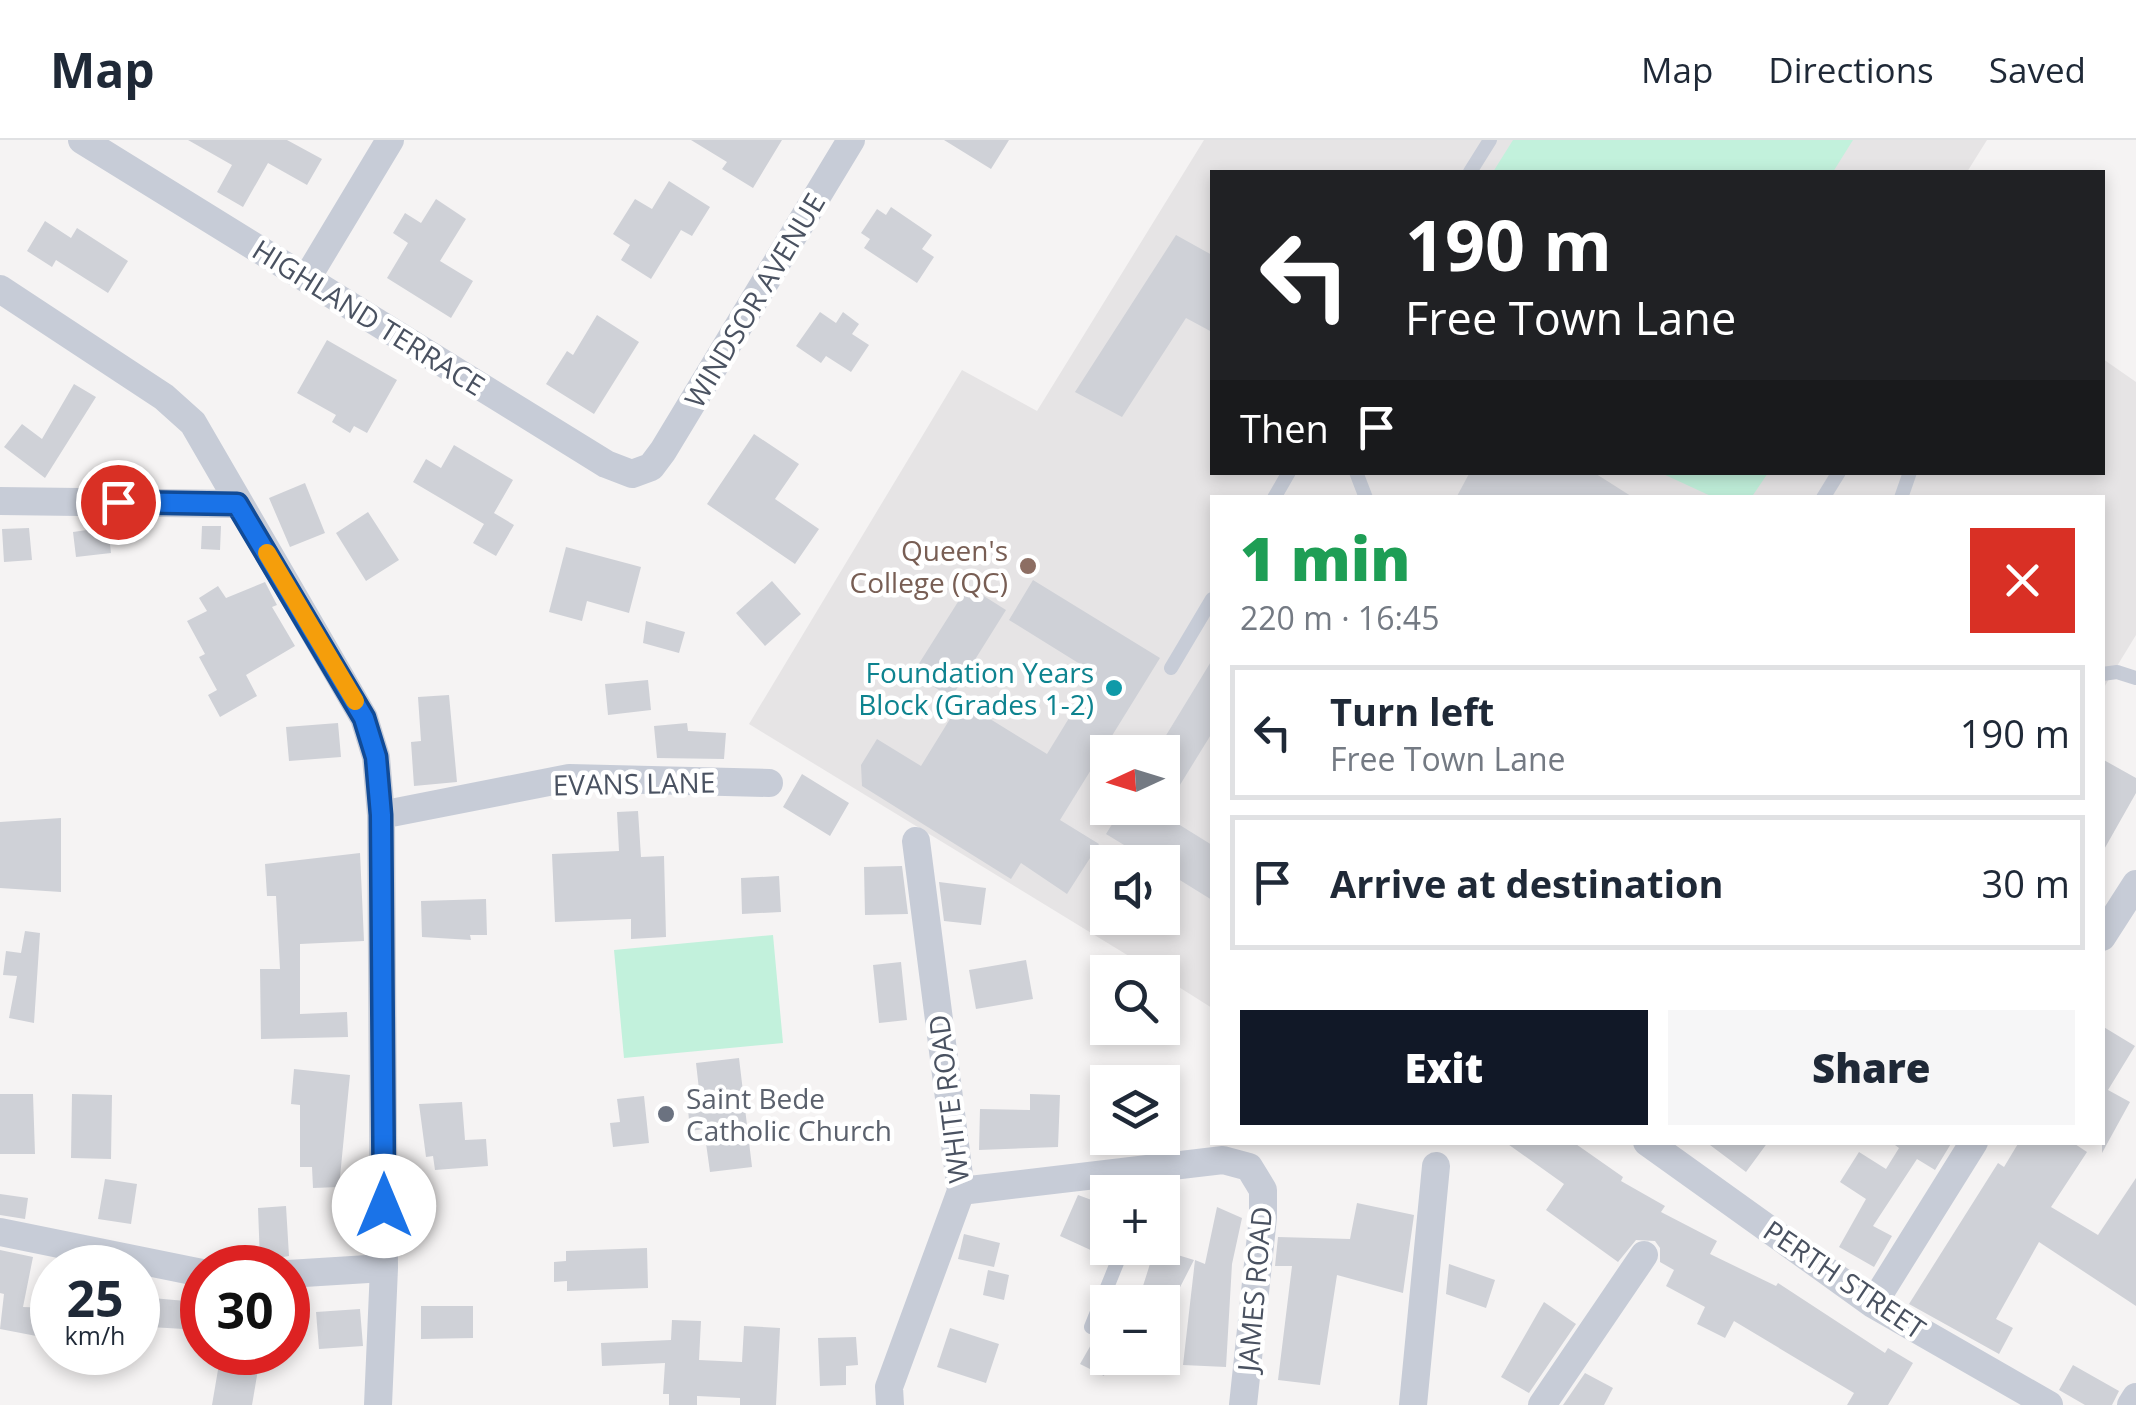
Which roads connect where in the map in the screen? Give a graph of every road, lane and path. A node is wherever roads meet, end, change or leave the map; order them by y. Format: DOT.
graph roads {
  1 [pos="82,140"];
  2 [pos="390,140"];
  3 [pos="851,140"];
  4 [pos="1490,140"];
  5 [pos="1471,170"];
  6 [pos="307,278"];
  7 [pos="0,288"];
  8 [pos="657,460"];
  9 [pos="0,501"];
  10 [pos="237,504"];
  11 [pos="1210,602"];
  12 [pos="1171,668"];
  13 [pos="2105,674"];
  14 [pos="2136,678"];
  15 [pos="769,783"];
  16 [pos="381,815"];
  17 [pos="916,842"];
  18 [pos="2136,884"];
  19 [pos="2105,933"];
  20 [pos="1651,1145"];
  21 [pos="1972,1145"];
  22 [pos="1156,1166"];
  23 [pos="1436,1166"];
  24 [pos="1152,1175"];
  25 [pos="962,1191"];
  26 [pos="0,1232"];
  27 [pos="1644,1254"];
  28 [pos="384,1268"];
  29 [pos="180,1269"];
  30 [pos="310,1273"];
  31 [pos="1873,1304"];
  32 [pos="2136,1397"];
  33 [pos="378,1405"];
  34 [pos="890,1405"];
  35 [pos="1242,1405"];
  36 [pos="1413,1405"];
  37 [pos="1542,1405"];
  38 [pos="2049,1405"];
  39 [pos="2131,1405"];
  1 -- 6 [label="street, HIGHLAND TERRACE"];
  2 -- 6 [label="street"];
  3 -- 8 [label="street, WINDSOR AVENUE"];
  4 -- 5 [label="lane"];
  6 -- 8 [label="street, HIGHLAND TERRACE"];
  7 -- 10 [label="street"];
  9 -- 10 [label="street"];
  10 -- 16 [label="street"];
  11 -- 12 [label="lane"];
  13 -- 14 [label="lane"];
  15 -- 16 [label="street, EVANS LANE"];
  16 -- 28 [label="street"];
  17 -- 25 [label="street, WHITE ROAD"];
  18 -- 19 [label="street"];
  20 -- 31 [label="street, PERTH STREET"];
  21 -- 31 [label="street"];
  22 -- 24 [label="lane"];
  22 -- 25 [label="street, JAMES ROAD"];
  22 -- 35 [label="street, JAMES ROAD"];
  23 -- 36 [label="street"];
  25 -- 34 [label="street, WHITE ROAD"];
  26 -- 29 [label="street"];
  27 -- 37 [label="street"];
  28 -- 30 [label="street"];
  28 -- 33 [label="street"];
  31 -- 38 [label="street, PERTH STREET"];
  32 -- 39 [label="street"];
}
